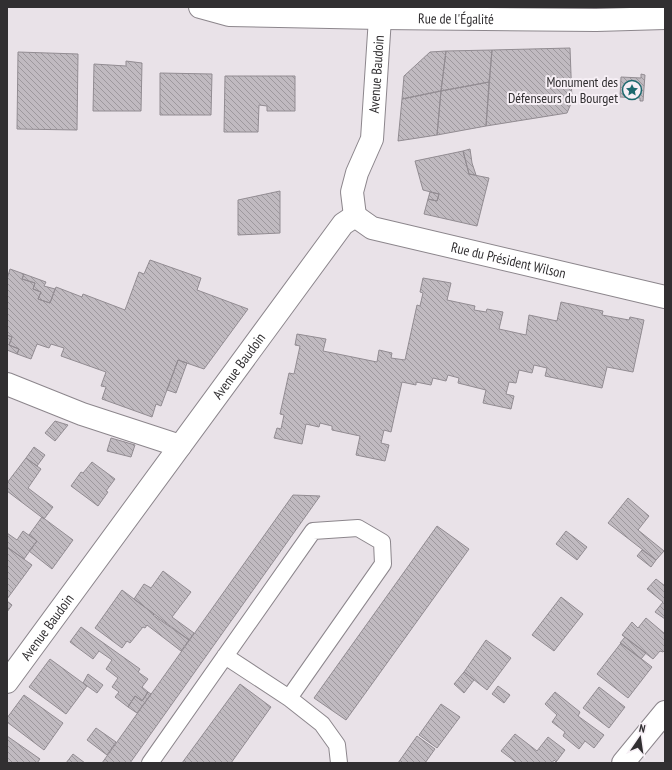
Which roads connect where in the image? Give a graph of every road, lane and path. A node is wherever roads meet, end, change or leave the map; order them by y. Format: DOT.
graph roads {
  1 [pos="200,7"];
  2 [pos="648,15"];
  3 [pos="380,18"];
  4 [pos="354,216"];
  5 [pos="665,297"];
  6 [pos="7,384"];
  7 [pos="180,446"];
  8 [pos="226,656"];
  9 [pos="7,682"];
  10 [pos="289,698"];
  11 [pos="665,712"];
  12 [pos="150,763"];
  13 [pos="339,763"];
  14 [pos="622,763"];
  1 -- 3 [label="street, Rue de l'Égalité"];
  2 -- 3 [label="street, Rue de l'Égalité"];
  3 -- 4 [label="street, Avenue Baudoin"];
  4 -- 5 [label="street, Rue du Président Wilson"];
  4 -- 7 [label="street, Avenue Baudoin"];
  6 -- 7 [label="street"];
  7 -- 9 [label="street, Avenue Baudoin"];
  8 -- 10 [label="lane"];
  8 -- 10 [label="lane"];
  8 -- 12 [label="lane"];
  10 -- 13 [label="lane"];
  11 -- 14 [label="street"];
}
